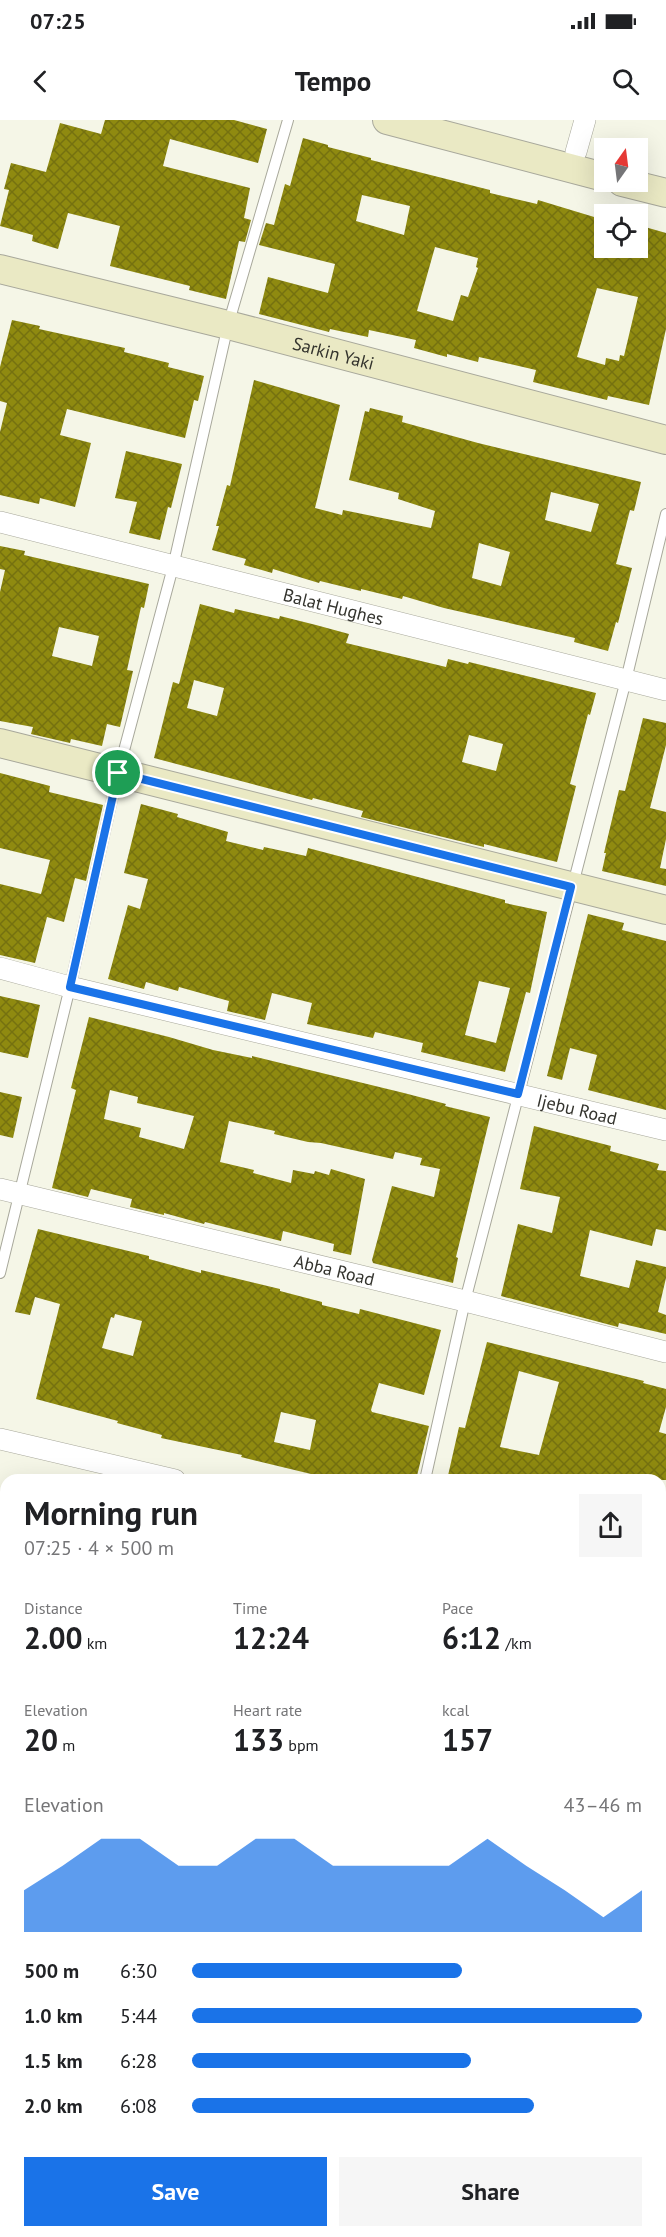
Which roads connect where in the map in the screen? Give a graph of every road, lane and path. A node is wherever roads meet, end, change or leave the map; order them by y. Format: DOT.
graph roads {
  1 [pos="288,120"];
  2 [pos="387,120"];
  3 [pos="452,120"];
  4 [pos="585,120"];
  5 [pos="576,152"];
  6 [pos="594,156"];
  7 [pos="648,170"];
  8 [pos="594,174"];
  9 [pos="666,175"];
  10 [pos="648,188"];
  11 [pos="666,193"];
  12 [pos="0,269"];
  13 [pos="228,325"];
  14 [pos="666,440"];
  15 [pos="666,514"];
  16 [pos="0,522"];
  17 [pos="173,567"];
  18 [pos="626,680"];
  19 [pos="666,690"];
  20 [pos="0,743"];
  21 [pos="118,773"];
  22 [pos="571,887"];
  23 [pos="666,910"];
  24 [pos="0,968"];
  25 [pos="70,987"];
  26 [pos="518,1094"];
  27 [pos="666,1130"];
  28 [pos="9,1192"];
  29 [pos="0,1273"];
  30 [pos="465,1301"];
  31 [pos="666,1352"];
  32 [pos="0,1439"];
  33 [pos="149,1474"];
  34 [pos="426,1474"];
  1 -- 13 [label="lane"];
  2 -- 8 [label="street"];
  3 -- 5 [label="street"];
  4 -- 5 [label="street"];
  5 -- 6 [label="street"];
  7 -- 9 [label="street"];
  10 -- 11 [label="street"];
  12 -- 13 [label="street, Sarkin Yaki"];
  13 -- 14 [label="street, Sarkin Yaki"];
  13 -- 17 [label="lane"];
  15 -- 18 [label="lane"];
  16 -- 17 [label="street, Balat Hughes"];
  17 -- 18 [label="street, Balat Hughes"];
  17 -- 21 [label="lane"];
  18 -- 19 [label="street, Balat Hughes"];
  18 -- 22 [label="lane"];
  20 -- 21 [label="street"];
  21 -- 22 [label="street"];
  21 -- 25 [label="lane"];
  22 -- 23 [label="street"];
  22 -- 26 [label="lane"];
  24 -- 25 [label="street, Ijebu Road"];
  25 -- 26 [label="street, Ijebu Road"];
  25 -- 28 [label="lane"];
  26 -- 27 [label="street, Ijebu Road"];
  26 -- 30 [label="lane"];
  28 -- 29 [label="lane"];
  28 -- 30 [label="street, Abba Road"];
  30 -- 31 [label="street, Abba Road"];
  30 -- 34 [label="lane"];
  32 -- 33 [label="street"];
}
